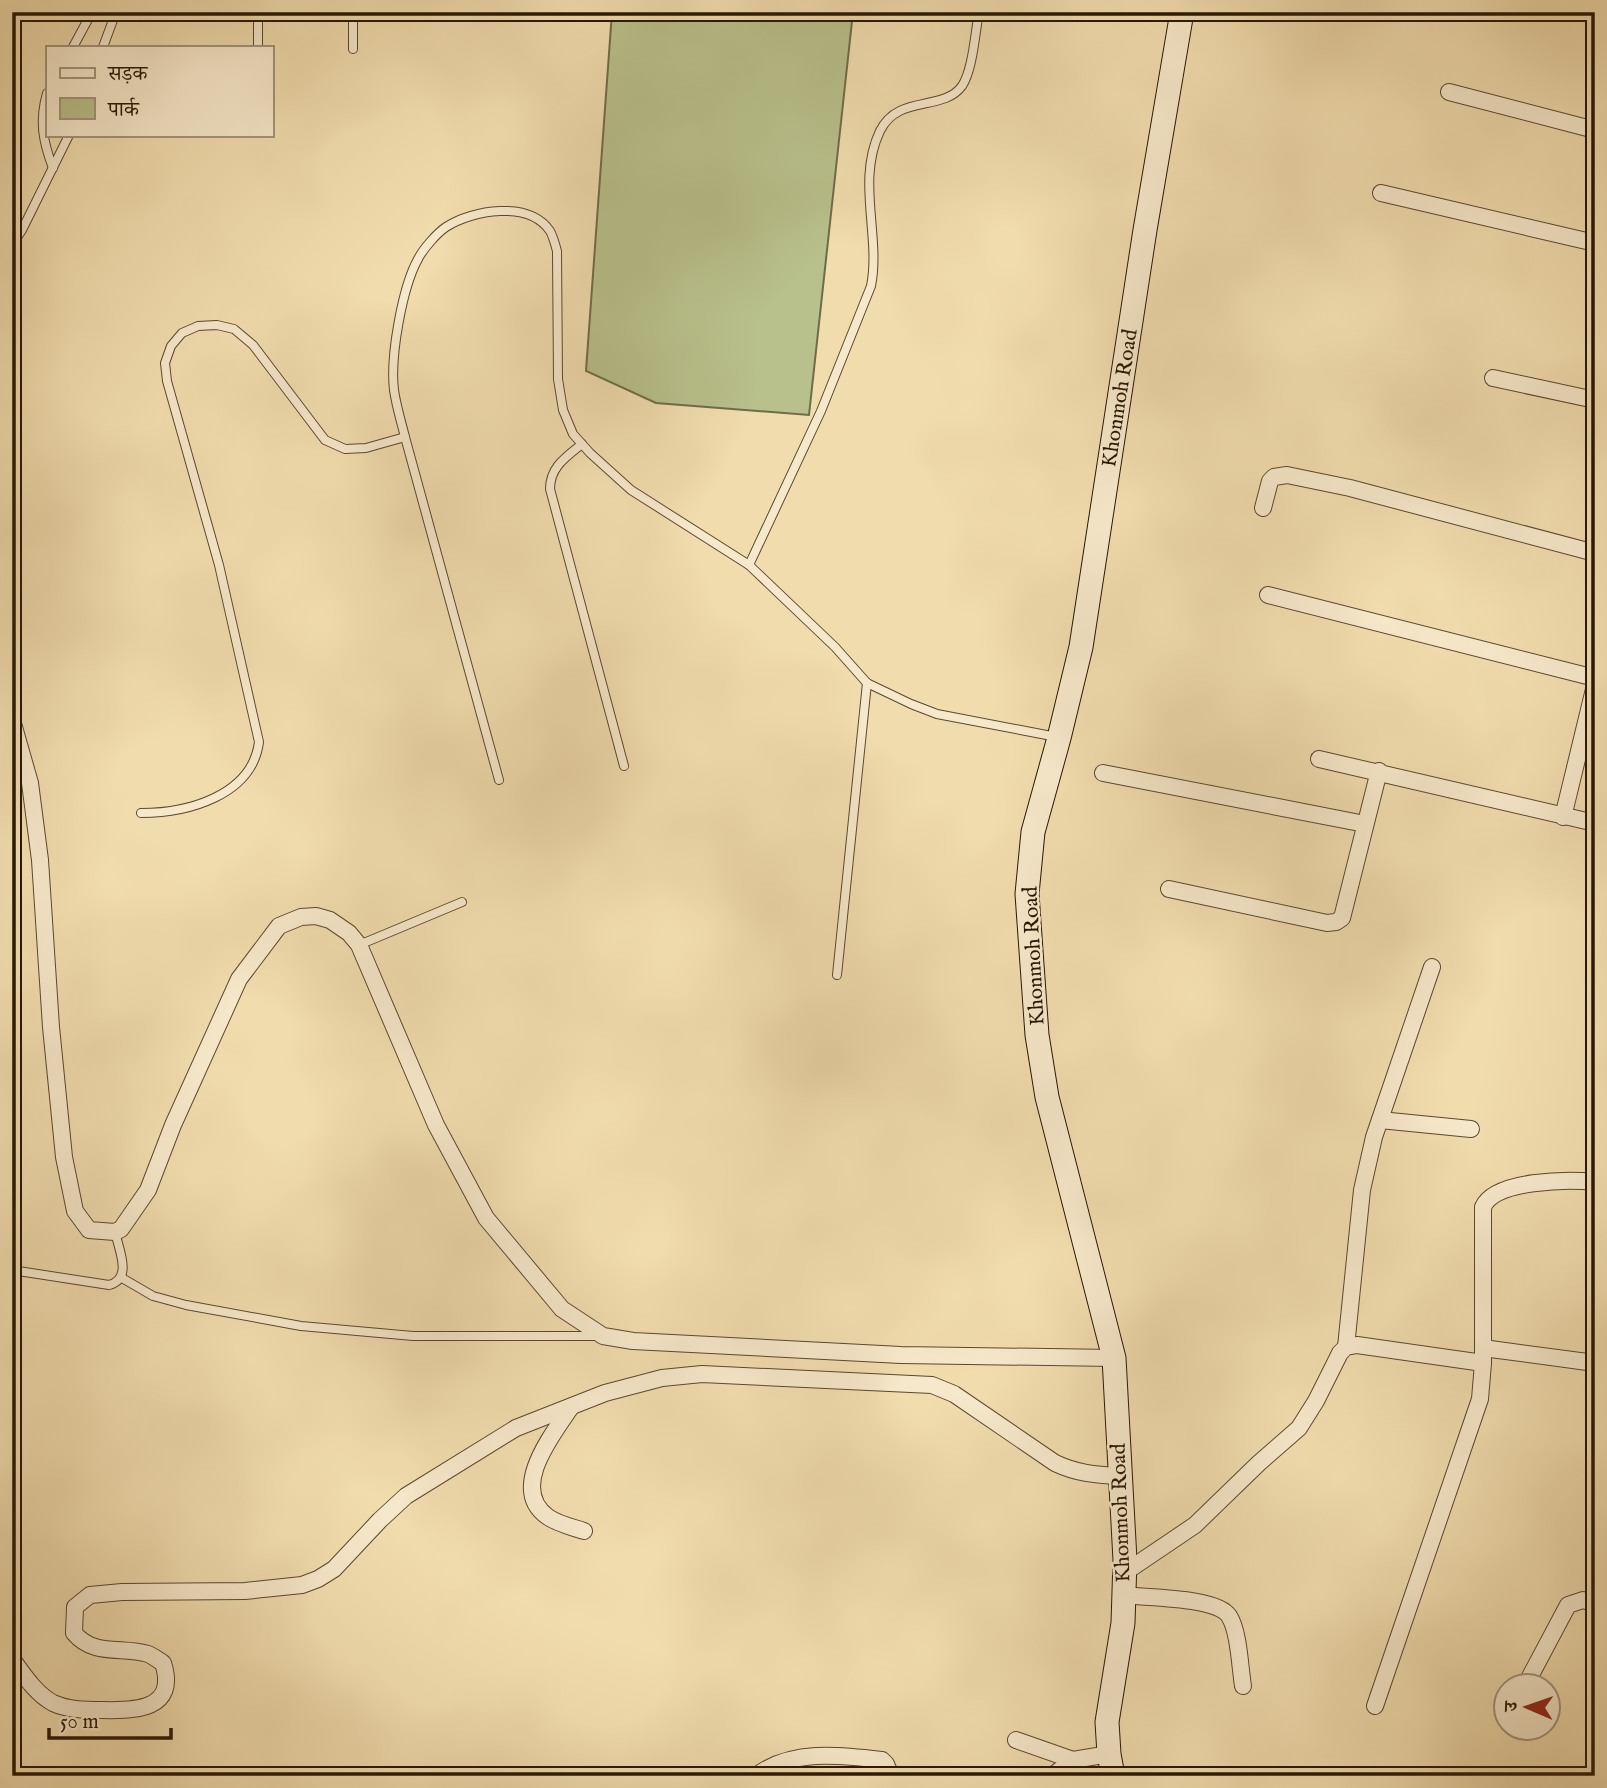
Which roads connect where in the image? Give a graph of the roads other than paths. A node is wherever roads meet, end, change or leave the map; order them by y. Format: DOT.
graph roads {
  1 [pos="92,12"];
  2 [pos="116,12"];
  3 [pos="258,12"];
  4 [pos="353,12"];
  5 [pos="979,12"];
  6 [pos="1182,12"];
  7 [pos="74,46"];
  8 [pos="103,46"];
  9 [pos="258,46"];
  10 [pos="353,49"];
  11 [pos="1449,92"];
  12 [pos="46,101"];
  13 [pos="1595,130"];
  14 [pos="69,136"];
  15 [pos="53,168"];
  16 [pos="1381,193"];
  17 [pos="1595,243"];
  18 [pos="12,245"];
  19 [pos="1493,379"];
  20 [pos="1595,400"];
  21 [pos="405,437"];
  22 [pos="582,444"];
  23 [pos="1263,508"];
  24 [pos="1595,553"];
  25 [pos="748,565"];
  26 [pos="1268,596"];
  27 [pos="1595,678"];
  28 [pos="867,683"];
  29 [pos="1595,685"];
  30 [pos="12,720"];
  31 [pos="1059,738"];
  32 [pos="1319,759"];
  33 [pos="624,766"];
  34 [pos="1379,771"];
  35 [pos="1103,773"];
  36 [pos="499,780"];
  37 [pos="141,813"];
  38 [pos="1563,817"];
  39 [pos="1365,824"];
  40 [pos="1595,824"];
  41 [pos="1169,889"];
  42 [pos="462,902"];
  43 [pos="359,945"];
  44 [pos="1432,967"];
  45 [pos="837,975"];
  46 [pos="1380,1120"];
  47 [pos="1471,1129"];
  48 [pos="1595,1182"];
  49 [pos="115,1232"];
  50 [pos="12,1270"];
  51 [pos="122,1278"];
  52 [pos="603,1336"];
  53 [pos="1346,1347"];
  54 [pos="1483,1356"];
  55 [pos="1114,1357"];
  56 [pos="1595,1363"];
  57 [pos="571,1407"];
  58 [pos="1119,1476"];
  59 [pos="584,1531"];
  60 [pos="1124,1584"];
  61 [pos="1595,1604"];
  62 [pos="12,1659"];
  63 [pos="1532,1672"];
  64 [pos="1243,1686"];
  65 [pos="1375,1706"];
  66 [pos="1016,1740"];
  67 [pos="1073,1760"];
  68 [pos="1111,1765"];
  69 [pos="756,1776"];
  70 [pos="891,1776"];
  71 [pos="1052,1776"];
  1 -- 7 [label="lane"];
  2 -- 8 [label="lane"];
  3 -- 9 [label="lane"];
  4 -- 10 [label="lane"];
  5 -- 25 [label="lane"];
  6 -- 31 [label="main road, Khonmoh Road"];
  11 -- 13 [label="street"];
  12 -- 15 [label="lane"];
  14 -- 15 [label="lane"];
  15 -- 18 [label="lane"];
  16 -- 17 [label="street"];
  19 -- 20 [label="street"];
  21 -- 22 [label="lane"];
  21 -- 36 [label="lane"];
  21 -- 37 [label="lane"];
  22 -- 25 [label="lane"];
  22 -- 33 [label="lane"];
  23 -- 24 [label="street"];
  25 -- 28 [label="lane"];
  26 -- 27 [label="street"];
  28 -- 31 [label="lane"];
  28 -- 45 [label="lane"];
  29 -- 38 [label="street"];
  30 -- 49 [label="street"];
  31 -- 55 [label="main road, Khonmoh Road"];
  32 -- 34 [label="street"];
  34 -- 38 [label="street"];
  34 -- 39 [label="street"];
  35 -- 39 [label="street"];
  38 -- 40 [label="street"];
  39 -- 41 [label="street"];
  42 -- 43 [label="lane"];
  43 -- 49 [label="street"];
  43 -- 52 [label="street"];
  44 -- 46 [label="street"];
  46 -- 47 [label="street"];
  46 -- 53 [label="street"];
  48 -- 54 [label="street"];
  49 -- 51 [label="lane"];
  50 -- 51 [label="lane"];
  51 -- 52 [label="lane"];
  52 -- 55 [label="street"];
  53 -- 54 [label="street"];
  53 -- 60 [label="street"];
  54 -- 56 [label="street"];
  54 -- 65 [label="street"];
  55 -- 58 [label="main road, Khonmoh Road"];
  57 -- 58 [label="street"];
  57 -- 59 [label="street"];
  57 -- 62 [label="street"];
  58 -- 60 [label="main road, Khonmoh Road"];
  60 -- 64 [label="street"];
  60 -- 68 [label="main road, Khonmoh Road"];
  61 -- 63 [label="street"];
  66 -- 67 [label="street"];
  67 -- 68 [label="street"];
  67 -- 71 [label="street"];
  69 -- 70 [label="street"];
}
